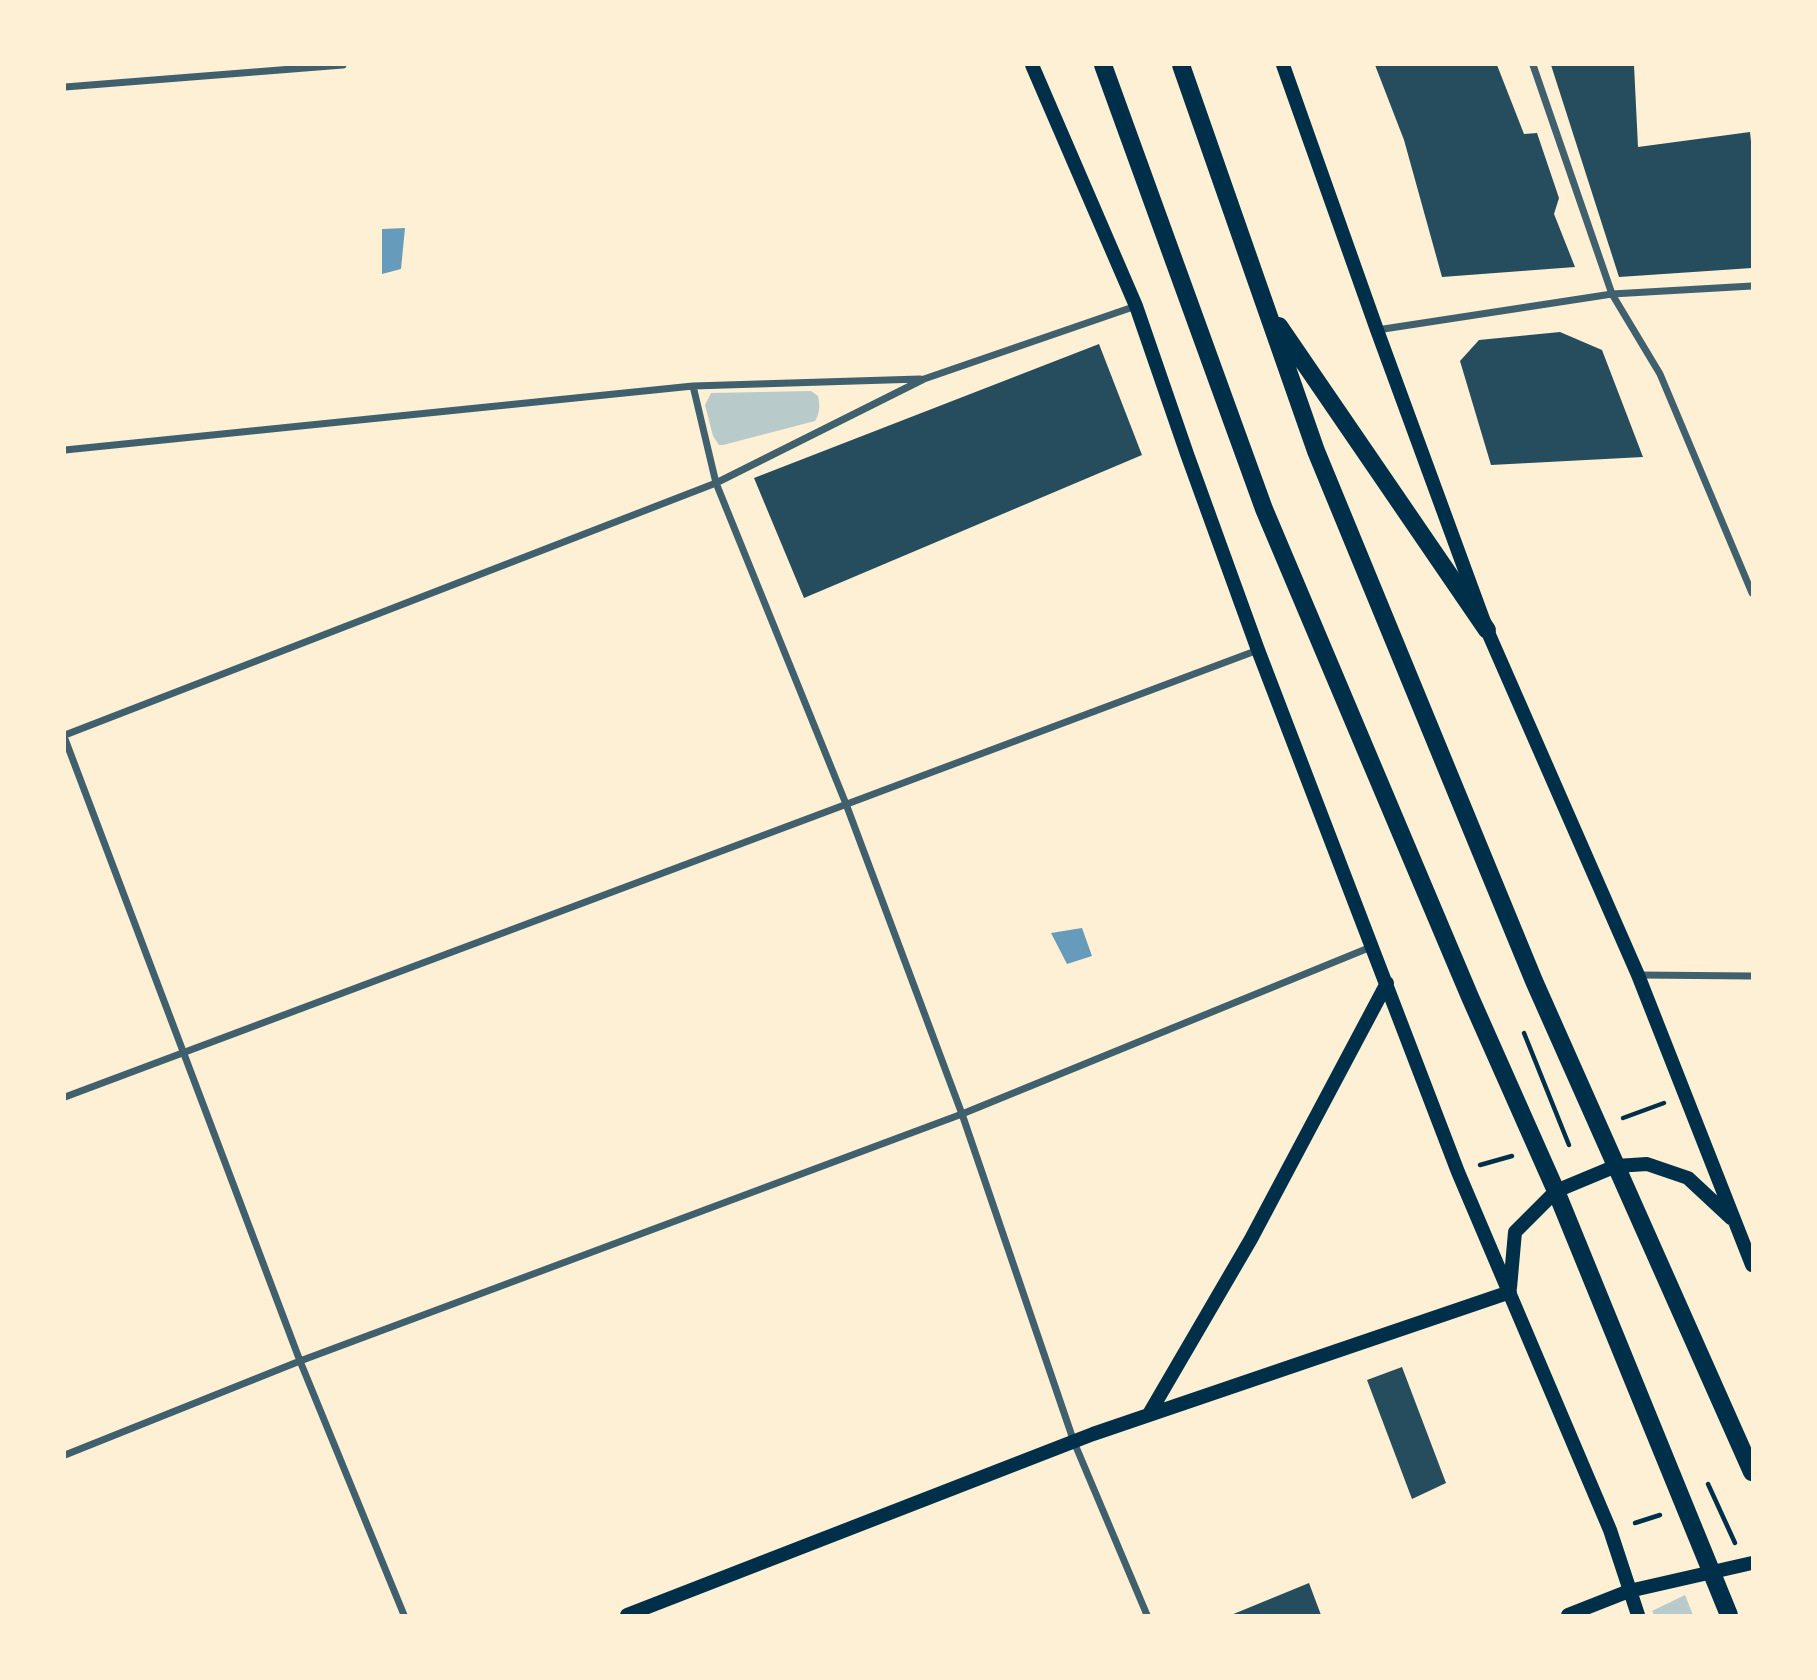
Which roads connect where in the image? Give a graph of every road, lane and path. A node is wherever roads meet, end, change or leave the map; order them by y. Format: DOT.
graph roads {
  1 [pos="343,65"];
  2 [pos="1032,65"];
  3 [pos="1103,65"];
  4 [pos="1181,65"];
  5 [pos="1283,65"];
  6 [pos="1533,65"];
  7 [pos="65,87"];
  8 [pos="1752,286"];
  9 [pos="1612,294"];
  10 [pos="1265,305"];
  11 [pos="1136,306"];
  12 [pos="1377,330"];
  13 [pos="924,379"];
  14 [pos="693,386"];
  15 [pos="65,450"];
  16 [pos="716,483"];
  17 [pos="1752,593"];
  18 [pos="1487,630"];
  19 [pos="1258,650"];
  20 [pos="65,737"];
  21 [pos="846,804"];
  22 [pos="1372,947"];
  23 [pos="1638,975"];
  24 [pos="1752,976"];
  25 [pos="1387,983"];
  26 [pos="183,1053"];
  27 [pos="65,1097"];
  28 [pos="962,1114"];
  29 [pos="1616,1166"];
  30 [pos="1556,1191"];
  31 [pos="1733,1221"];
  32 [pos="1752,1265"];
  33 [pos="1510,1292"];
  34 [pos="300,1361"];
  35 [pos="1149,1415"];
  36 [pos="1074,1442"];
  37 [pos="65,1455"];
  38 [pos="1752,1472"];
  39 [pos="1752,1563"];
  40 [pos="1712,1573"];
  41 [pos="1629,1591"];
  42 [pos="404,1615"];
  43 [pos="627,1615"];
  44 [pos="1147,1615"];
  45 [pos="1568,1615"];
  46 [pos="1638,1615"];
  47 [pos="1729,1615"];
  1 -- 7 [label="street"];
  2 -- 11 [label="main road"];
  3 -- 30 [label="main road"];
  4 -- 10 [label="main road"];
  5 -- 12 [label="main road"];
  6 -- 9 [label="street"];
  8 -- 9 [label="street"];
  9 -- 12 [label="street"];
  9 -- 17 [label="street"];
  10 -- 18 [label="main road"];
  10 -- 29 [label="main road"];
  11 -- 13 [label="street"];
  11 -- 19 [label="main road"];
  12 -- 18 [label="main road"];
  13 -- 14 [label="street"];
  13 -- 16 [label="street"];
  14 -- 15 [label="street"];
  14 -- 16 [label="street"];
  16 -- 20 [label="street"];
  16 -- 21 [label="street"];
  18 -- 23 [label="main road"];
  19 -- 21 [label="street"];
  19 -- 22 [label="main road"];
  20 -- 26 [label="street"];
  21 -- 26 [label="street"];
  21 -- 28 [label="street"];
  22 -- 25 [label="main road"];
  22 -- 28 [label="street"];
  23 -- 24 [label="street"];
  23 -- 31 [label="main road"];
  25 -- 33 [label="main road"];
  25 -- 35 [label="main road"];
  26 -- 27 [label="street"];
  26 -- 34 [label="street"];
  28 -- 34 [label="street"];
  28 -- 36 [label="street"];
  29 -- 30 [label="main road"];
  29 -- 31 [label="main road"];
  29 -- 38 [label="main road"];
  30 -- 33 [label="main road"];
  30 -- 40 [label="main road"];
  31 -- 32 [label="main road"];
  33 -- 35 [label="main road"];
  33 -- 41 [label="main road"];
  34 -- 37 [label="street"];
  34 -- 42 [label="street"];
  35 -- 36 [label="main road"];
  36 -- 43 [label="main road"];
  36 -- 44 [label="street"];
  39 -- 40 [label="main road"];
  40 -- 41 [label="main road"];
  40 -- 47 [label="main road"];
  41 -- 45 [label="main road"];
  41 -- 46 [label="main road"];
}
